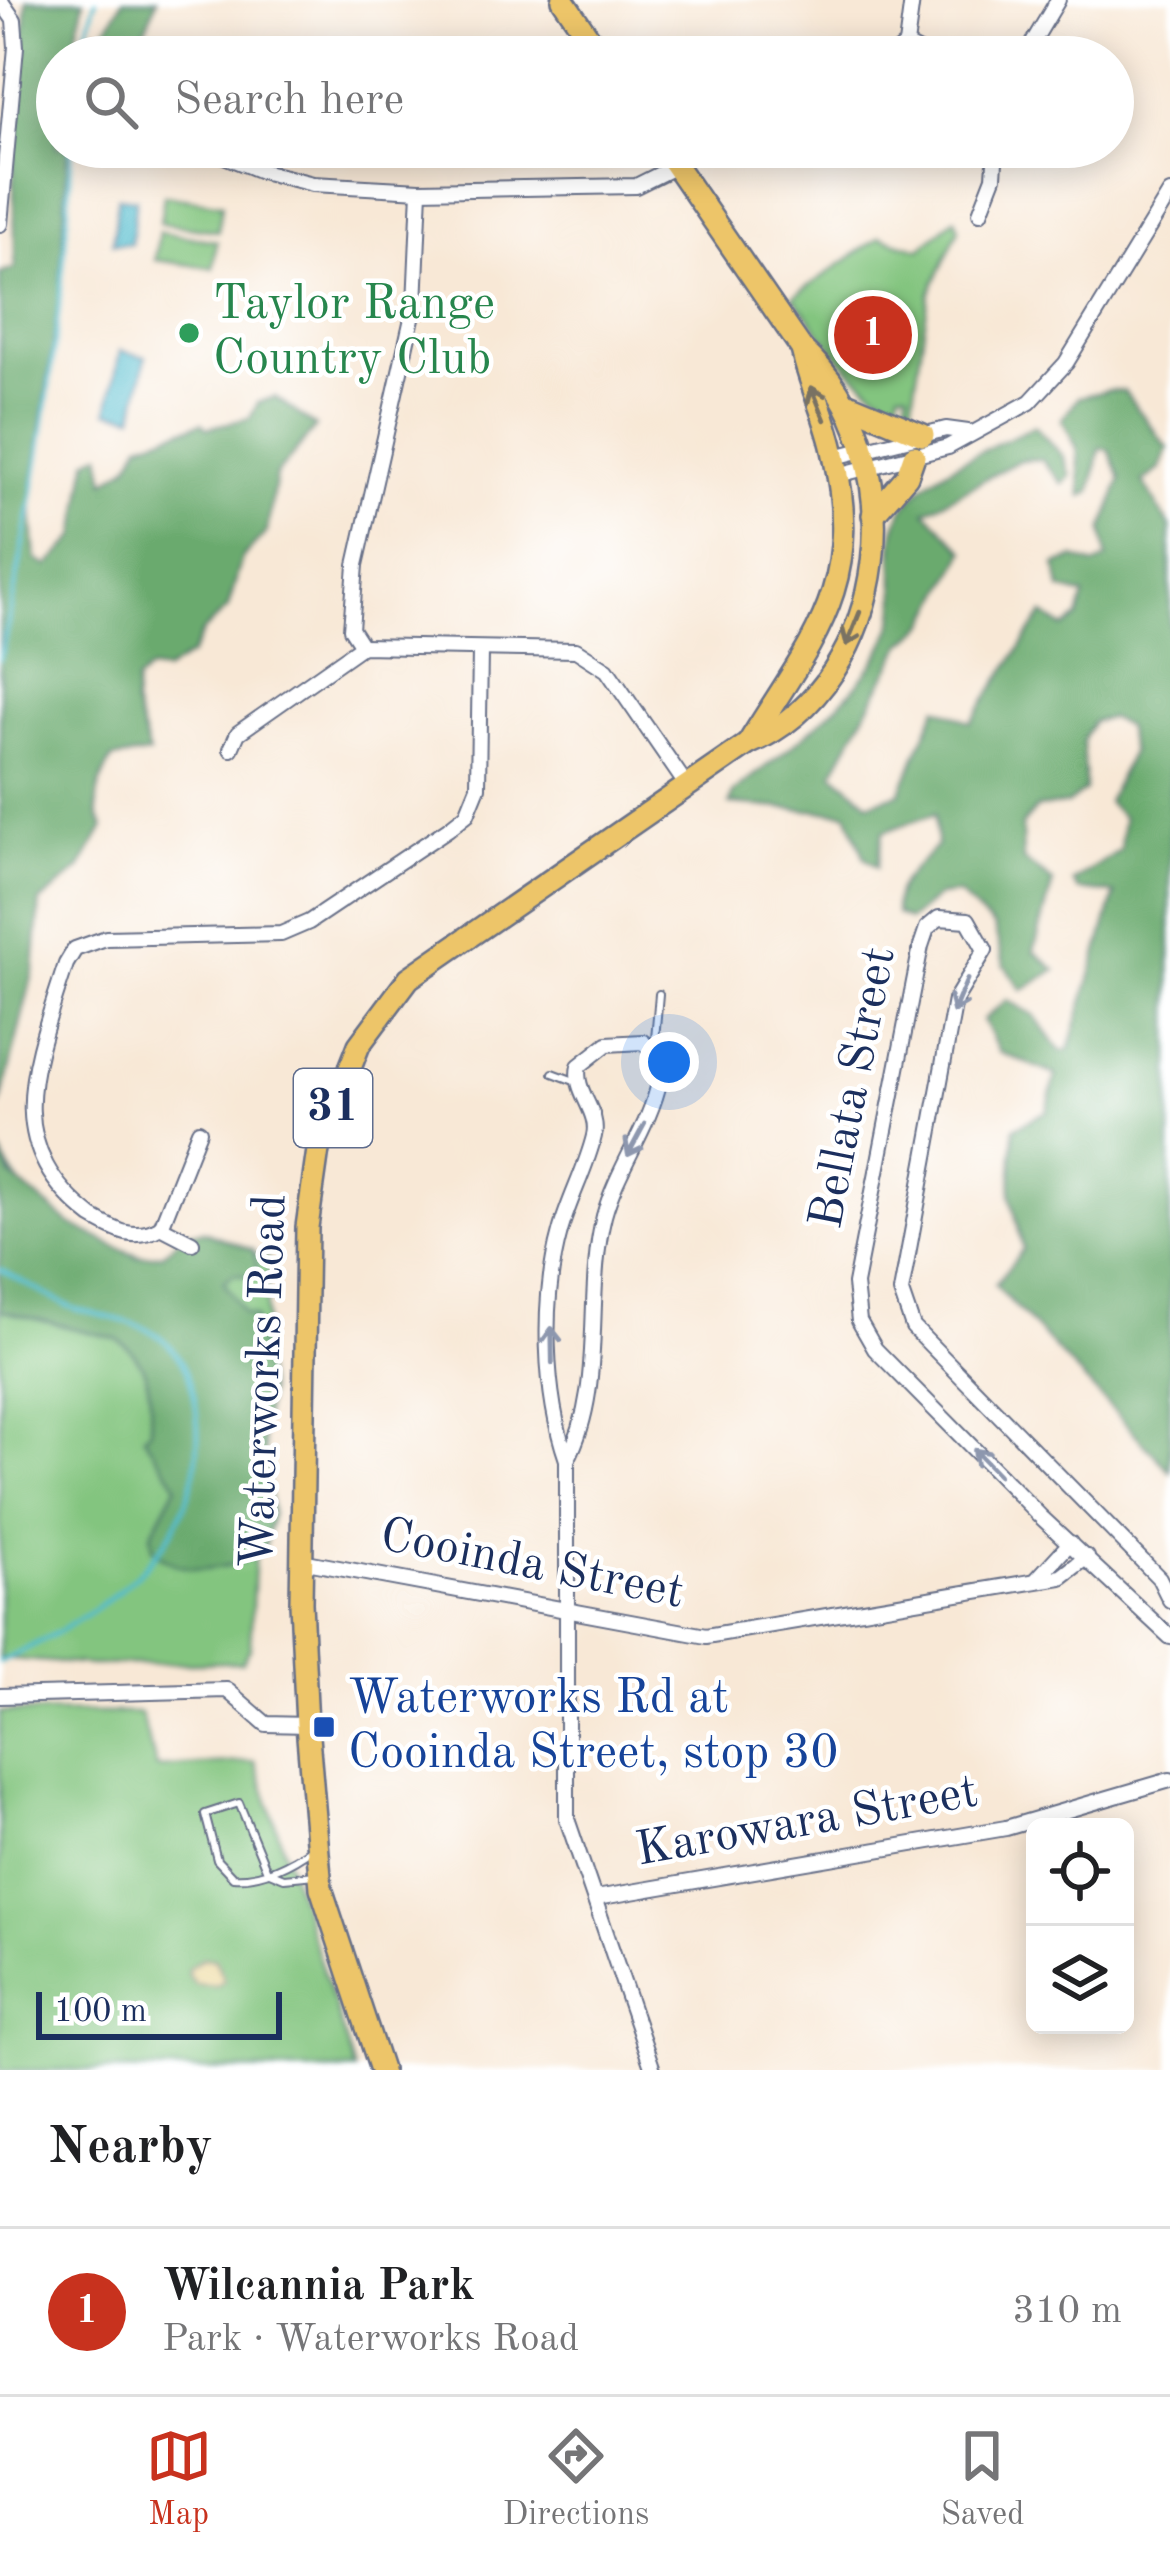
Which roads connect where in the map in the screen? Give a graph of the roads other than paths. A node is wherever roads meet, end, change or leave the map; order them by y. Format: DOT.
graph roads {
  1 [pos="0,0"];
  2 [pos="563,0"];
  3 [pos="912,0"];
  4 [pos="1058,0"];
  5 [pos="588,36"];
  6 [pos="907,36"];
  7 [pos="1037,36"];
  8 [pos="265,168"];
  9 [pos="656,168"];
  10 [pos="678,168"];
  11 [pos="995,168"];
  12 [pos="420,190"];
  13 [pos="1170,193"];
  14 [pos="980,213"];
  15 [pos="0,224"];
  16 [pos="802,350"];
  17 [pos="846,403"];
  18 [pos="919,446"];
  19 [pos="866,459"];
  20 [pos="837,466"];
  21 [pos="873,515"];
  22 [pos="362,646"];
  23 [pos="481,651"];
  24 [pos="748,744"];
  25 [pos="231,749"];
  26 [pos="687,786"];
  27 [pos="659,994"];
  28 [pos="654,1049"];
  29 [pos="553,1072"];
  30 [pos="578,1084"];
  31 [pos="199,1131"];
  32 [pos="161,1226"];
  33 [pos="192,1244"];
  34 [pos="567,1460"];
  35 [pos="1070,1544"];
  36 [pos="1087,1557"];
  37 [pos="302,1561"];
  38 [pos="1032,1580"];
  39 [pos="1170,1600"];
  40 [pos="565,1612"];
  41 [pos="1168,1627"];
  42 [pos="0,1696"];
  43 [pos="307,1725"];
  44 [pos="1170,1780"];
  45 [pos="316,1846"];
  46 [pos="267,1871"];
  47 [pos="319,1874"];
  48 [pos="596,1898"];
  49 [pos="381,2070"];
  50 [pos="653,2070"];
  1 -- 15 [label="street"];
  2 -- 5 [label="main road"];
  3 -- 6 [label="street"];
  4 -- 7 [label="street"];
  8 -- 12 [label="street"];
  9 -- 12 [label="street"];
  10 -- 16 [label="main road, Waterworks Road / 31"];
  11 -- 14 [label="street"];
  12 -- 22 [label="street"];
  13 -- 18 [label="street"];
  16 -- 17 [label="main road, Waterworks Road / 31"];
  20 -- 16 [label="main road, Waterworks Road / 31, one-way"];
  17 -- 18 [label="main road"];
  17 -- 19 [label="main road, Waterworks Road / 31"];
  18 -- 19 [label="street"];
  18 -- 21 [label="main road"];
  19 -- 20 [label="street"];
  19 -- 21 [label="main road, Waterworks Road / 31"];
  20 -- 24 [label="main road, Waterworks Road / 31"];
  21 -- 24 [label="main road, Waterworks Road / 31, one-way"];
  22 -- 23 [label="street"];
  22 -- 25 [label="street"];
  23 -- 26 [label="street"];
  23 -- 32 [label="street"];
  24 -- 26 [label="main road, Waterworks Road / 31"];
  26 -- 37 [label="main road, Waterworks Road / 31"];
  27 -- 28 [label="lane"];
  28 -- 30 [label="street"];
  28 -- 34 [label="street, one-way"];
  29 -- 30 [label="lane"];
  34 -- 30 [label="street, one-way"];
  31 -- 32 [label="street"];
  32 -- 33 [label="street"];
  34 -- 40 [label="street"];
  35 -- 36 [label="street, Bellata Street"];
  35 -- 38 [label="street"];
  35 -- 39 [label="street, Bellata Street, one-way"];
  36 -- 38 [label="street, Cooinda Street"];
  36 -- 41 [label="street, Bellata Street"];
  37 -- 40 [label="street, Cooinda Street"];
  37 -- 43 [label="main road, Waterworks Road / 31"];
  38 -- 40 [label="street, Cooinda Street"];
  40 -- 48 [label="street"];
  42 -- 43 [label="street"];
  43 -- 45 [label="main road, Waterworks Road / 31"];
  44 -- 48 [label="street, Karowara Street"];
  45 -- 46 [label="lane"];
  45 -- 47 [label="main road, Waterworks Road / 31"];
  46 -- 46 [label="lane"];
  46 -- 47 [label="lane"];
  47 -- 49 [label="main road, Waterworks Road / 31"];
  48 -- 50 [label="street"];
}
